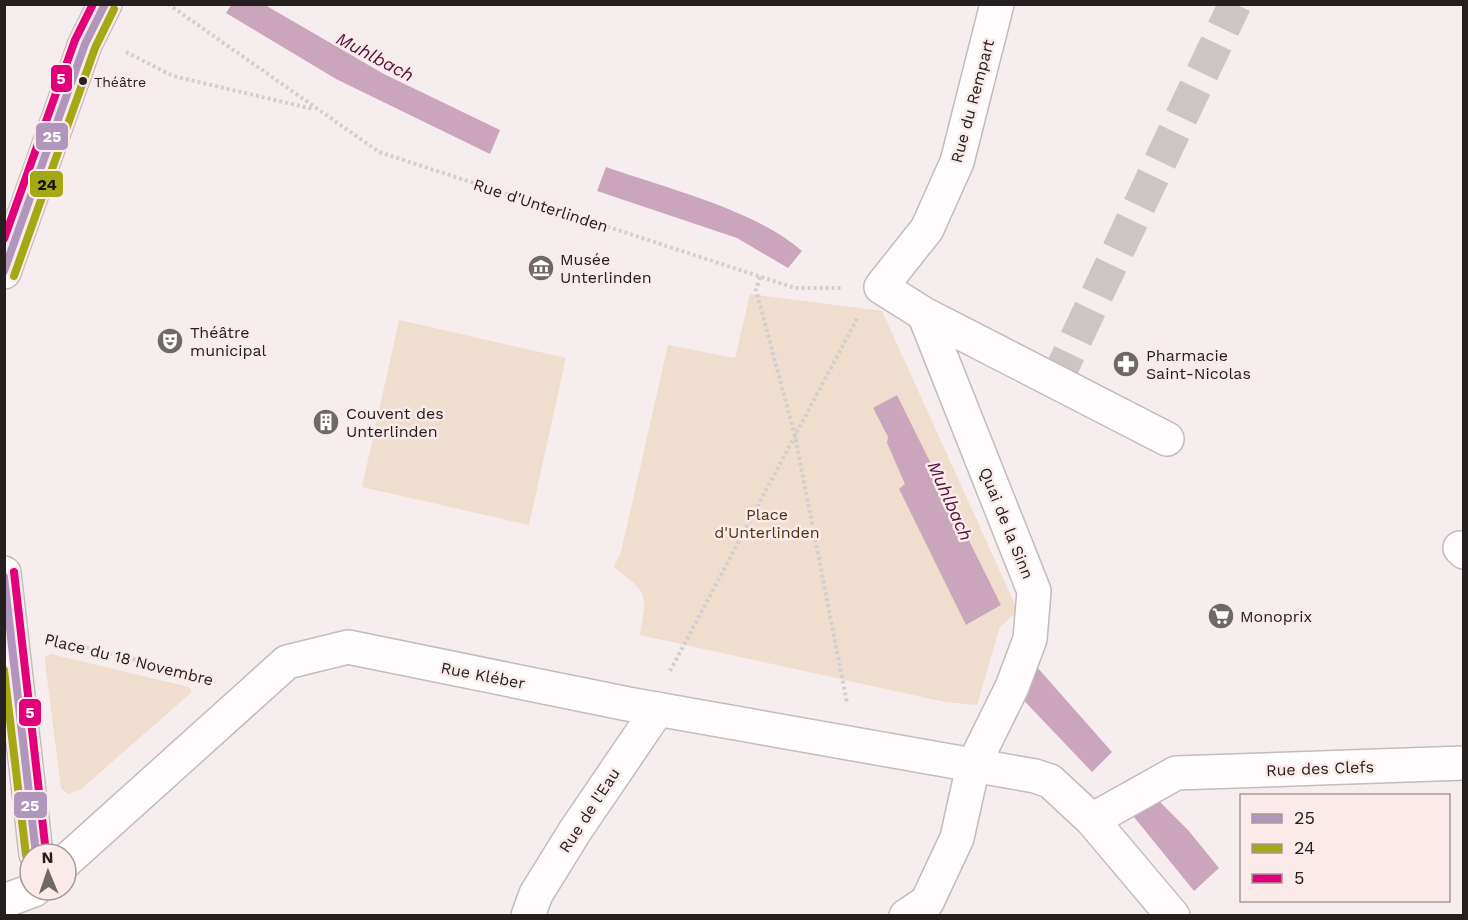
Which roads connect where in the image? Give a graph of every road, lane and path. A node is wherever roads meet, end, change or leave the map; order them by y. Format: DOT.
graph roads {
  1 [pos="168,4"];
  2 [pos="997,4"];
  3 [pos="98,17"];
  4 [pos="318,110"];
  5 [pos="4,272"];
  6 [pos="760,277"];
  7 [pos="872,297"];
  8 [pos="924,314"];
  9 [pos="795,436"];
  10 [pos="1167,439"];
  11 [pos="4,573"];
  12 [pos="10,628"];
  13 [pos="253,693"];
  14 [pos="658,709"];
  15 [pos="853,745"];
  16 [pos="1464,763"];
  17 [pos="973,766"];
  18 [pos="1092,820"];
  19 [pos="35,842"];
  20 [pos="78,850"];
  21 [pos="528,915"];
  22 [pos="906,915"];
  23 [pos="1173,915"];
  1 -- 4 [label="path, Rue d'Unterlinden"];
  2 -- 7 [label="street, Rue du Rempart"];
  3 -- 4 [label="path"];
  3 -- 5 [label="street"];
  4 -- 6 [label="path, Rue d'Unterlinden"];
  6 -- 7 [label="path, Rue d'Unterlinden"];
  6 -- 9 [label="path"];
  7 -- 8 [label="street"];
  7 -- 9 [label="path"];
  8 -- 10 [label="street"];
  8 -- 17 [label="street, Quai de la Sinn"];
  9 -- 14 [label="path"];
  9 -- 15 [label="path"];
  11 -- 12 [label="street"];
  12 -- 13 [label="path, Place du 18 Novembre"];
  12 -- 19 [label="street"];
  13 -- 14 [label="street, Rue Kléber"];
  13 -- 20 [label="street, Rue Kléber"];
  14 -- 15 [label="street, Rue Kléber"];
  14 -- 21 [label="street, Rue de l'Eau"];
  15 -- 17 [label="street, Rue Kléber"];
  16 -- 18 [label="street, Rue des Clefs"];
  17 -- 18 [label="street, Rue Kléber"];
  17 -- 22 [label="street, Quai de la Sinn"];
  18 -- 23 [label="street, Rue Kléber"];
}
